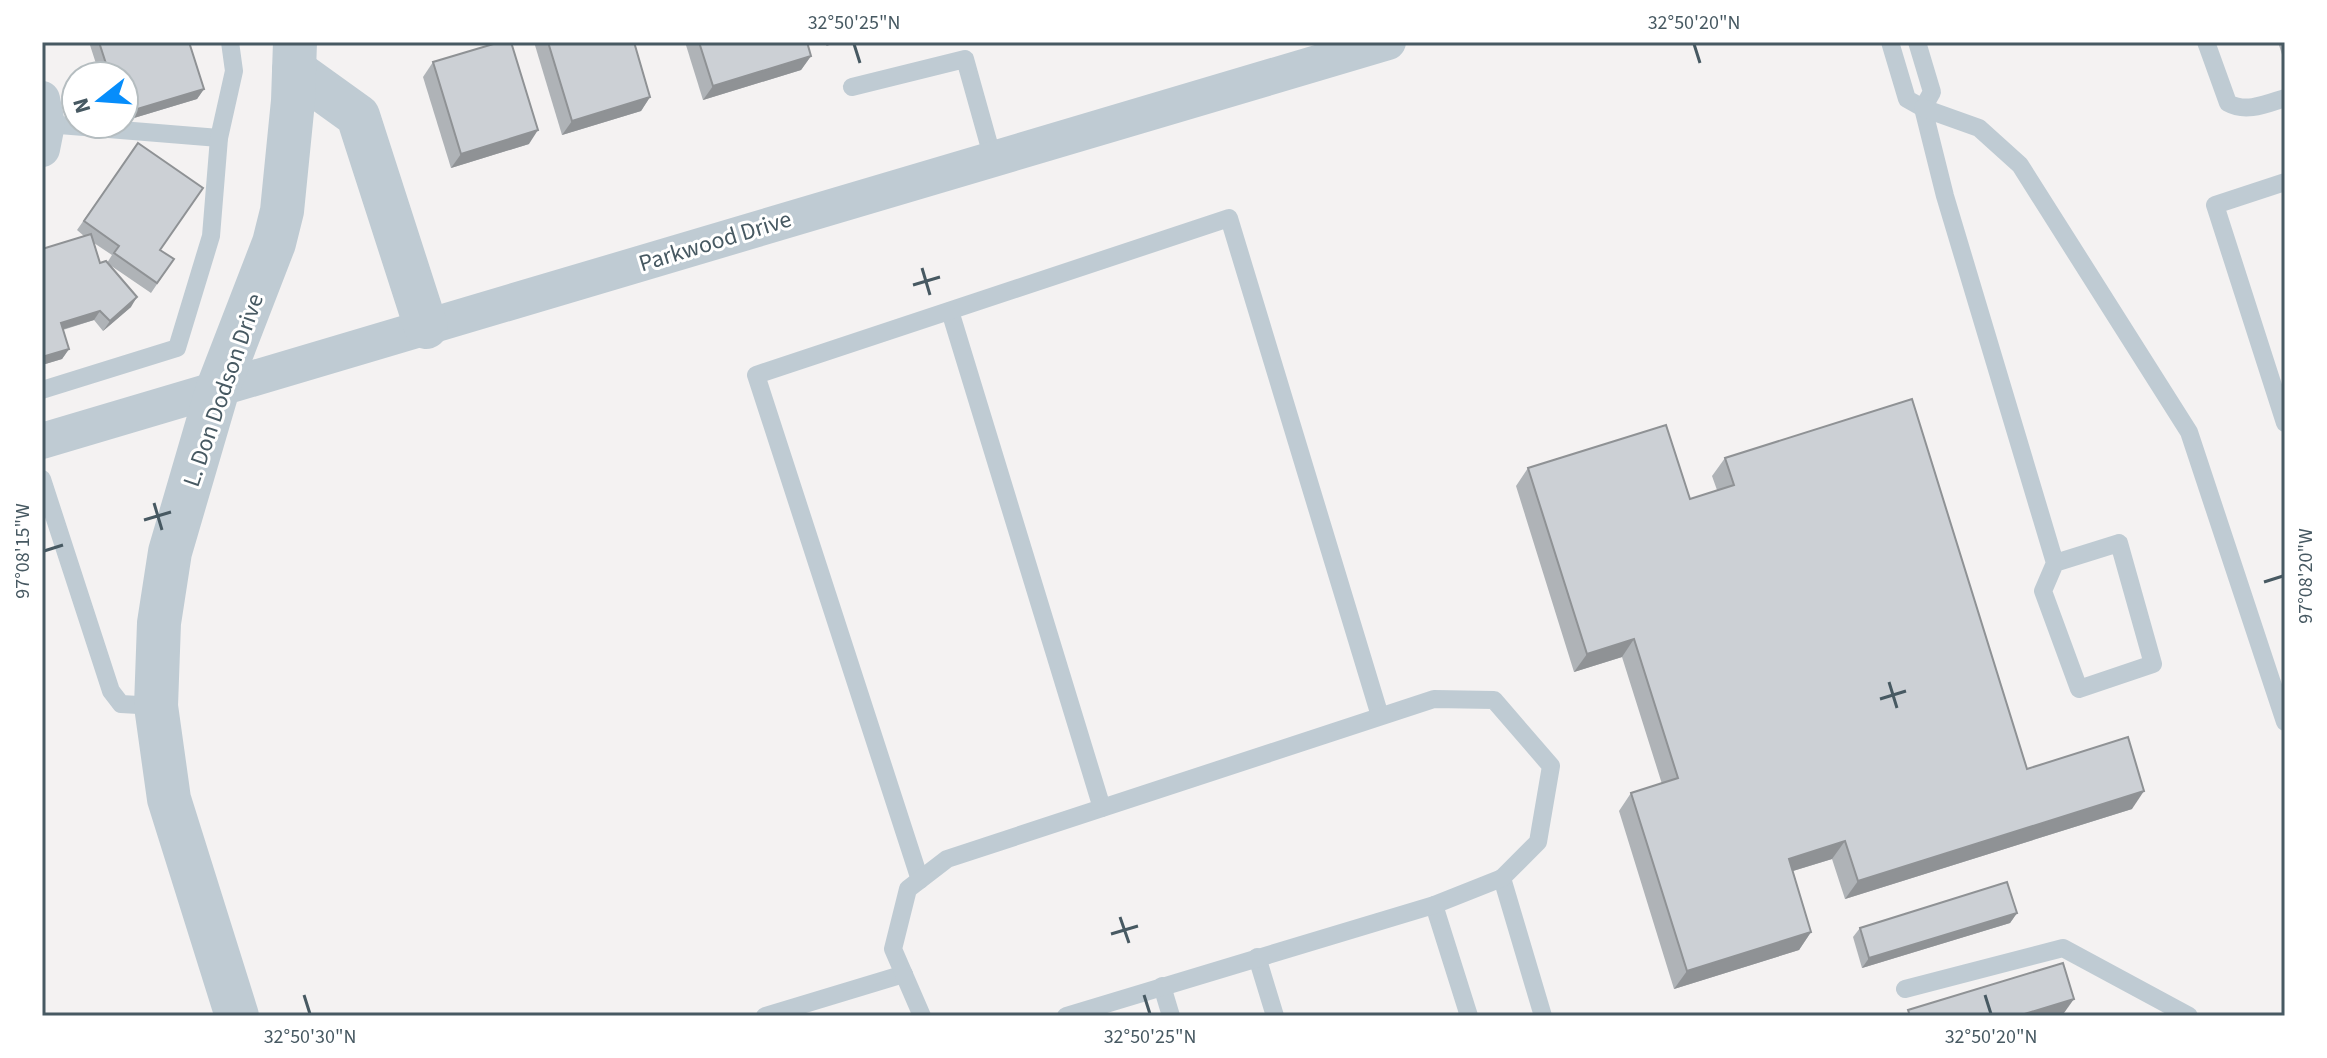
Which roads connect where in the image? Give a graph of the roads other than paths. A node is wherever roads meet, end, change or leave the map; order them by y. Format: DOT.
graph roads {
  1 [pos="230,42"];
  2 [pos="1388,42"];
  3 [pos="1890,42"];
  4 [pos="1917,42"];
  5 [pos="2206,42"];
  6 [pos="968,51"];
  7 [pos="294,56"];
  8 [pos="852,87"];
  9 [pos="2285,98"];
  10 [pos="1923,108"];
  11 [pos="44,124"];
  12 [pos="219,138"];
  13 [pos="993,159"];
  14 [pos="2285,182"];
  15 [pos="950,311"];
  16 [pos="426,327"];
  17 [pos="218,388"];
  18 [pos="42,390"];
  19 [pos="2285,423"];
  20 [pos="42,441"];
  21 [pos="42,479"];
  22 [pos="2055,563"];
  23 [pos="156,706"];
  24 [pos="1380,716"];
  25 [pos="2285,722"];
  26 [pos="1102,808"];
  27 [pos="1502,878"];
  28 [pos="920,880"];
  29 [pos="1434,905"];
  30 [pos="1257,957"];
  31 [pos="904,974"];
  32 [pos="1162,986"];
  33 [pos="1905,989"];
  34 [pos="237,1016"];
  35 [pos="765,1016"];
  36 [pos="922,1016"];
  37 [pos="1067,1016"];
  38 [pos="1171,1016"];
  39 [pos="1275,1016"];
  40 [pos="1469,1016"];
  41 [pos="1543,1016"];
  42 [pos="2189,1016"];
  1 -- 12 [label="lane"];
  2 -- 13 [label="street, Parkwood Drive"];
  3 -- 10 [label="lane"];
  4 -- 10 [label="lane"];
  5 -- 9 [label="lane"];
  6 -- 8 [label="lane"];
  6 -- 13 [label="lane"];
  7 -- 16 [label="street"];
  7 -- 17 [label="street, L. Don Dodson Drive"];
  10 -- 22 [label="lane"];
  10 -- 25 [label="lane"];
  11 -- 12 [label="lane"];
  12 -- 18 [label="lane"];
  13 -- 16 [label="street, Parkwood Drive"];
  14 -- 19 [label="lane"];
  15 -- 24 [label="lane"];
  15 -- 26 [label="lane"];
  15 -- 28 [label="lane"];
  16 -- 17 [label="street, Parkwood Drive"];
  17 -- 20 [label="street, Parkwood Drive"];
  17 -- 23 [label="street, L. Don Dodson Drive"];
  21 -- 23 [label="lane"];
  22 -- 22 [label="lane"];
  23 -- 34 [label="street, L. Don Dodson Drive"];
  24 -- 26 [label="lane"];
  24 -- 27 [label="lane"];
  26 -- 28 [label="lane"];
  27 -- 29 [label="lane"];
  27 -- 41 [label="lane"];
  28 -- 31 [label="lane"];
  29 -- 30 [label="lane"];
  29 -- 40 [label="lane"];
  30 -- 32 [label="lane"];
  30 -- 39 [label="lane"];
  31 -- 35 [label="lane"];
  31 -- 36 [label="lane"];
  32 -- 37 [label="lane"];
  32 -- 38 [label="lane"];
  33 -- 42 [label="lane"];
}
